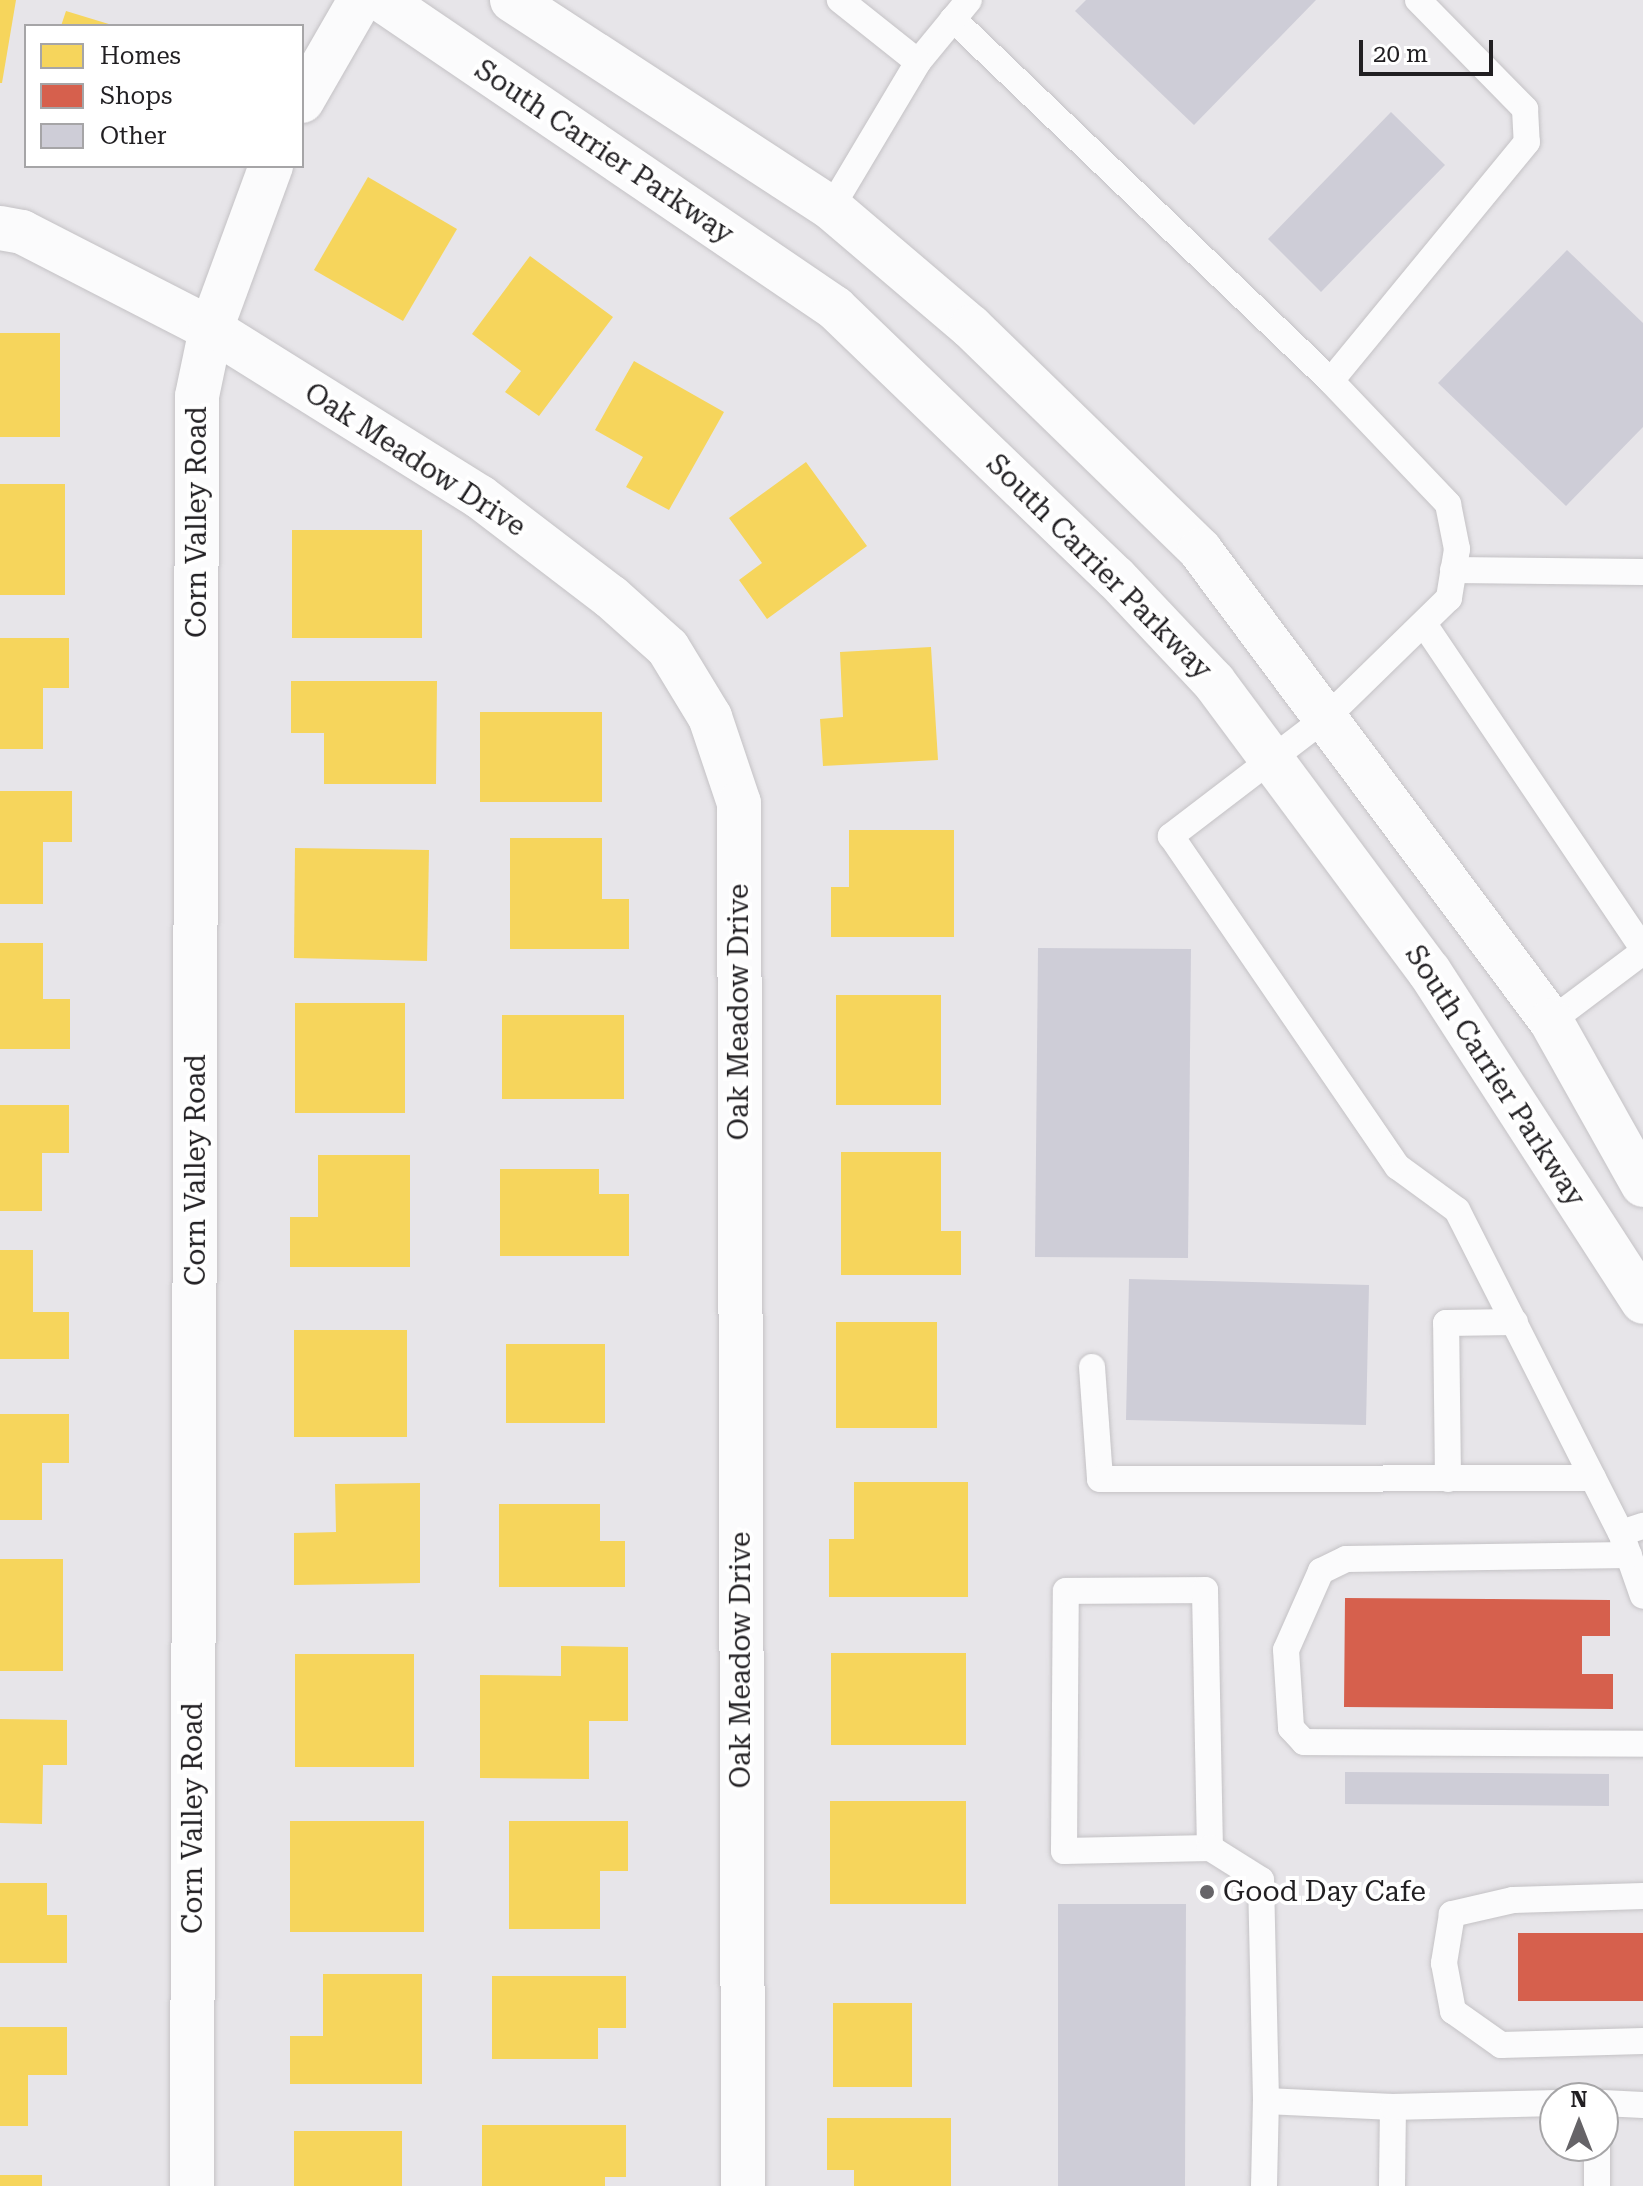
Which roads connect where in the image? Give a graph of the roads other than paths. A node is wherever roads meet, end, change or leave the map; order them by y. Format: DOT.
graph roads {
  1 [pos="360,0"];
  2 [pos="382,0"];
  3 [pos="512,0"];
  4 [pos="553,0"];
  5 [pos="840,0"];
  6 [pos="1418,0"];
  7 [pos="961,10"];
  8 [pos="588,52"];
  9 [pos="918,62"];
  10 [pos="304,98"];
  11 [pos="270,168"];
  12 [pos="831,208"];
  13 [pos="0,228"];
  14 [pos="211,329"];
  15 [pos="1331,381"];
  16 [pos="1453,570"];
  17 [pos="1643,572"];
  18 [pos="1424,624"];
  19 [pos="1328,716"];
  20 [pos="1272,760"];
  21 [pos="1643,950"];
  22 [pos="1551,1021"];
  23 [pos="1643,1185"];
  24 [pos="1643,1302"];
  25 [pos="1515,1322"];
  26 [pos="1092,1367"];
  27 [pos="1593,1478"];
  28 [pos="1448,1479"];
  29 [pos="1631,1538"];
  30 [pos="1643,1596"];
  31 [pos="1643,1744"];
  32 [pos="1210,1848"];
  33 [pos="1643,1896"];
  34 [pos="1643,2041"];
  35 [pos="1266,2101"];
  36 [pos="1539,2103"];
  37 [pos="1619,2104"];
  38 [pos="1643,2105"];
  39 [pos="1393,2107"];
  40 [pos="1597,2162"];
  41 [pos="192,2186"];
  42 [pos="743,2186"];
  43 [pos="1264,2186"];
  44 [pos="1392,2186"];
  45 [pos="1597,2186"];
  1 -- 10 [label="street"];
  2 -- 20 [label="street, South Carrier Parkway"];
  3 -- 8 [label="street"];
  4 -- 8 [label="street"];
  5 -- 9 [label="lane"];
  6 -- 15 [label="lane"];
  7 -- 9 [label="lane"];
  7 -- 15 [label="lane"];
  8 -- 12 [label="street"];
  9 -- 12 [label="lane"];
  11 -- 14 [label="street, Corn Valley Road"];
  12 -- 19 [label="street"];
  13 -- 14 [label="street, Oak Meadow Drive"];
  14 -- 41 [label="street, Corn Valley Road"];
  14 -- 42 [label="street, Oak Meadow Drive"];
  15 -- 16 [label="lane"];
  16 -- 17 [label="lane"];
  16 -- 18 [label="lane"];
  18 -- 19 [label="lane"];
  18 -- 21 [label="lane"];
  19 -- 20 [label="lane"];
  19 -- 22 [label="street"];
  20 -- 24 [label="street, South Carrier Parkway"];
  20 -- 25 [label="lane"];
  21 -- 22 [label="lane"];
  22 -- 23 [label="street"];
  25 -- 27 [label="lane"];
  25 -- 28 [label="lane"];
  26 -- 28 [label="lane"];
  27 -- 28 [label="lane"];
  27 -- 29 [label="lane"];
  29 -- 30 [label="lane"];
  29 -- 31 [label="lane"];
  32 -- 32 [label="lane"];
  32 -- 35 [label="lane"];
  33 -- 34 [label="lane"];
  35 -- 39 [label="lane"];
  35 -- 43 [label="lane"];
  36 -- 39 [label="lane"];
  37 -- 38 [label="lane"];
  39 -- 44 [label="lane"];
  40 -- 45 [label="lane"];
}
